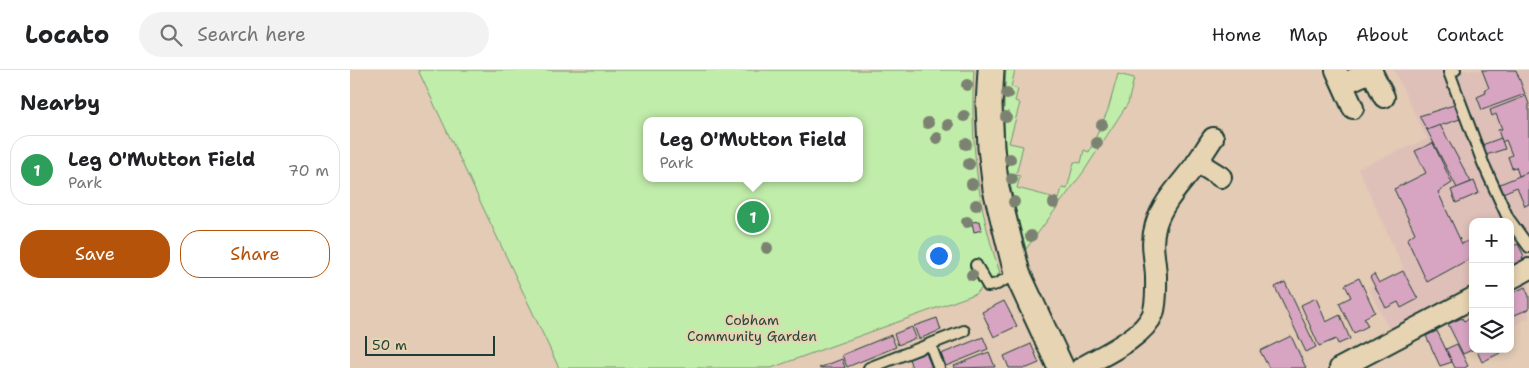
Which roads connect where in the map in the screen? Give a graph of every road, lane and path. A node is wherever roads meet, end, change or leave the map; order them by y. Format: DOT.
graph roads {
  1 [pos="991,70"];
  2 [pos="1455,70"];
  3 [pos="1372,71"];
  4 [pos="1340,77"];
  5 [pos="1384,97"];
  6 [pos="1353,108"];
  7 [pos="1212,138"];
  8 [pos="1197,162"];
  9 [pos="1221,178"];
  10 [pos="1529,247"];
  11 [pos="976,265"];
  12 [pos="1529,269"];
  13 [pos="1017,273"];
  14 [pos="1514,277"];
  15 [pos="1469,300"];
  16 [pos="964,331"];
  17 [pos="930,344"];
  18 [pos="869,368"];
  19 [pos="939,368"];
  20 [pos="1061,368"];
  21 [pos="1081,368"];
  22 [pos="1340,368"];
  1 -- 13 [label="street"];
  2 -- 10 [label="lane"];
  3 -- 4 [label="street"];
  3 -- 5 [label="street"];
  4 -- 6 [label="street"];
  7 -- 8 [label="street"];
  8 -- 9 [label="street"];
  8 -- 21 [label="street"];
  11 -- 13 [label="lane"];
  12 -- 14 [label="street"];
  13 -- 20 [label="street"];
  15 -- 22 [label="street"];
  16 -- 17 [label="lane"];
  17 -- 18 [label="lane"];
  17 -- 19 [label="lane"];
}
